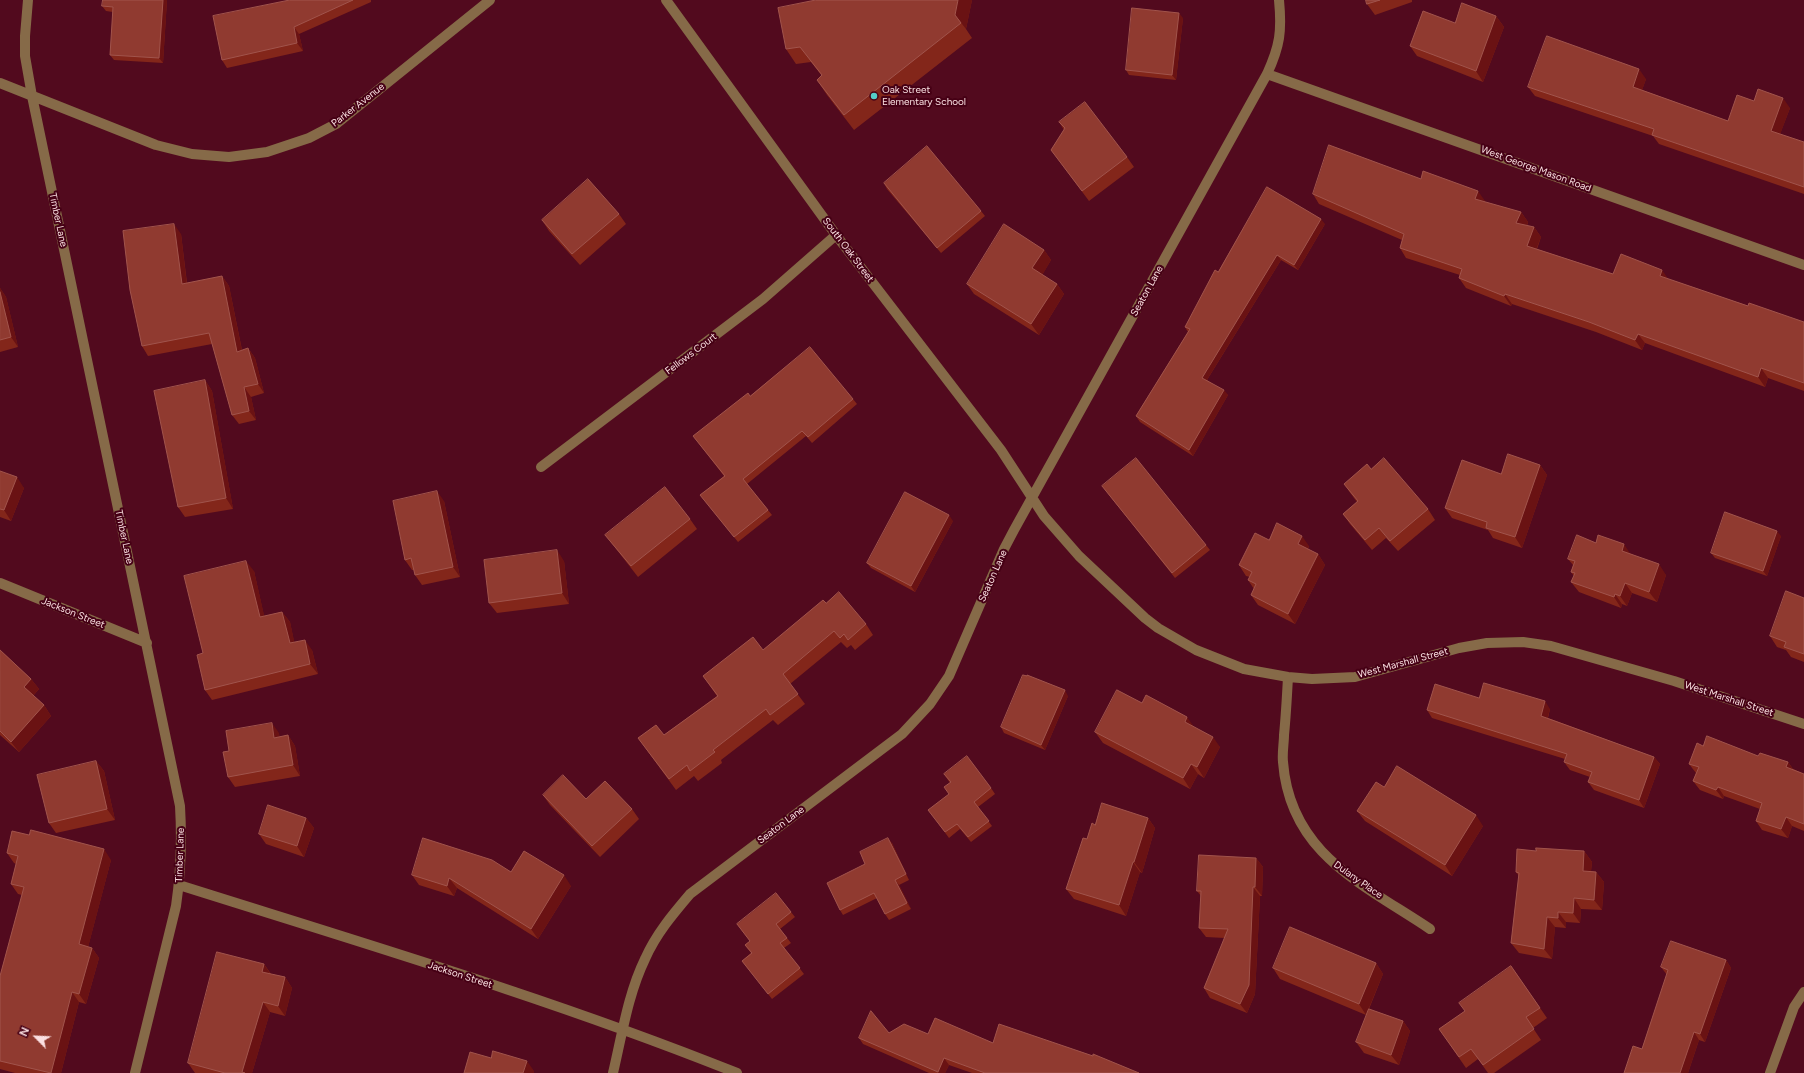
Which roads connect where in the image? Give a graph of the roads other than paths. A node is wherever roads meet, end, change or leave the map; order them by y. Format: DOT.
graph roads {
  1 [pos="28,0"];
  2 [pos="490,0"];
  3 [pos="666,0"];
  4 [pos="1278,0"];
  5 [pos="1267,74"];
  6 [pos="0,83"];
  7 [pos="32,96"];
  8 [pos="836,235"];
  9 [pos="1804,266"];
  10 [pos="541,467"];
  11 [pos="1032,498"];
  12 [pos="0,583"];
  13 [pos="147,643"];
  14 [pos="1288,677"];
  15 [pos="1804,724"];
  16 [pos="179,885"];
  17 [pos="1430,929"];
  18 [pos="1804,992"];
  19 [pos="623,1030"];
  20 [pos="135,1073"];
  21 [pos="613,1073"];
  22 [pos="737,1073"];
  23 [pos="1770,1073"];
  1 -- 7 [label="street, Timber Lane"];
  2 -- 7 [label="street, Parker Avenue"];
  3 -- 8 [label="street, South Oak Street"];
  4 -- 5 [label="street, Seaton Lane"];
  5 -- 9 [label="street, West George Mason Road"];
  5 -- 11 [label="street, Seaton Lane"];
  6 -- 7 [label="street, Parker Avenue"];
  7 -- 13 [label="street, Timber Lane"];
  8 -- 10 [label="street, Fellows Court"];
  8 -- 11 [label="street, South Oak Street"];
  11 -- 14 [label="street, West Marshall Street"];
  11 -- 19 [label="street, Seaton Lane"];
  12 -- 13 [label="street, Jackson Street"];
  13 -- 16 [label="street, Timber Lane"];
  14 -- 15 [label="street, West Marshall Street"];
  14 -- 17 [label="street, Dulany Place"];
  16 -- 19 [label="street, Jackson Street"];
  16 -- 20 [label="street, Timber Lane"];
  18 -- 23 [label="street"];
  19 -- 21 [label="street, Seaton Lane"];
  19 -- 22 [label="street, Jackson Street"];
}
